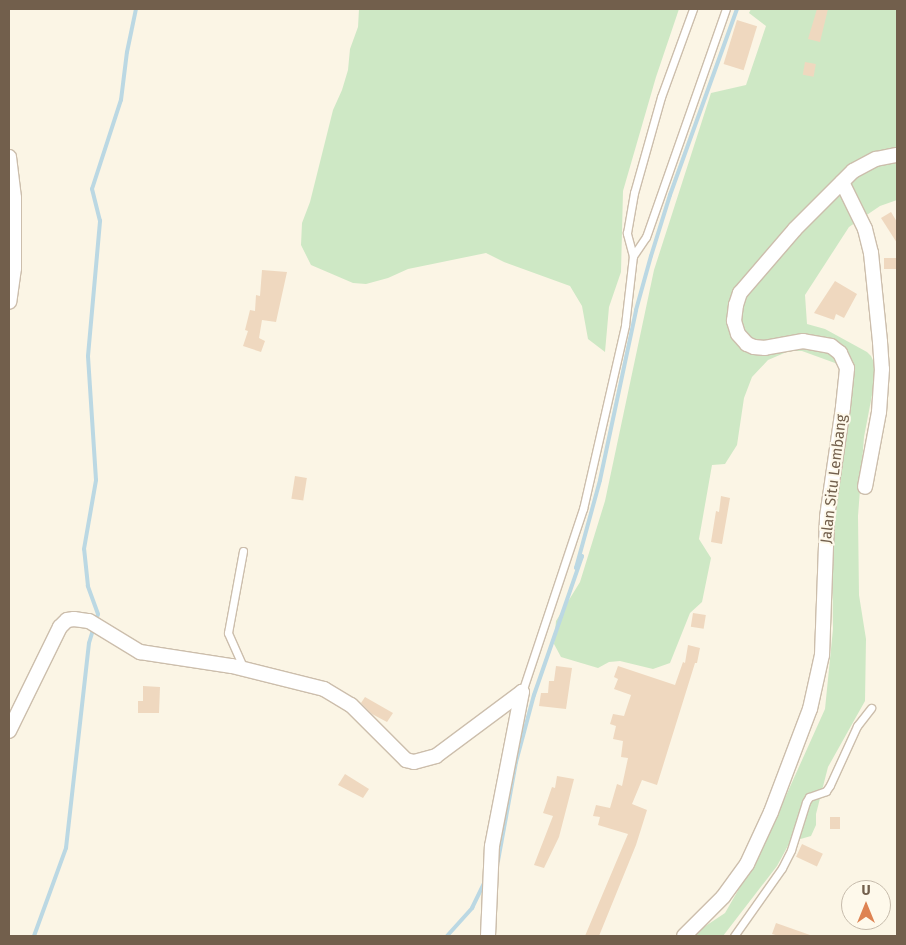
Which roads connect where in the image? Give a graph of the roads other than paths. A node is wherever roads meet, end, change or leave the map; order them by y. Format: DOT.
graph roads {
  1 [pos="693,9"];
  2 [pos="726,9"];
  3 [pos="897,155"];
  4 [pos="9,156"];
  5 [pos="842,182"];
  6 [pos="633,256"];
  7 [pos="9,302"];
  8 [pos="865,487"];
  9 [pos="243,552"];
  10 [pos="244,669"];
  11 [pos="522,692"];
  12 [pos="871,708"];
  13 [pos="9,731"];
  14 [pos="488,936"];
  15 [pos="684,936"];
  16 [pos="734,936"];
  1 -- 6 [label="lane"];
  2 -- 6 [label="lane"];
  3 -- 5 [label="street, Jalan Situ Lembang"];
  4 -- 7 [label="street"];
  5 -- 8 [label="street"];
  5 -- 15 [label="street, Jalan Situ Lembang"];
  6 -- 11 [label="lane"];
  9 -- 10 [label="lane"];
  10 -- 11 [label="street"];
  10 -- 13 [label="street"];
  11 -- 14 [label="street"];
  12 -- 16 [label="lane"];
}
